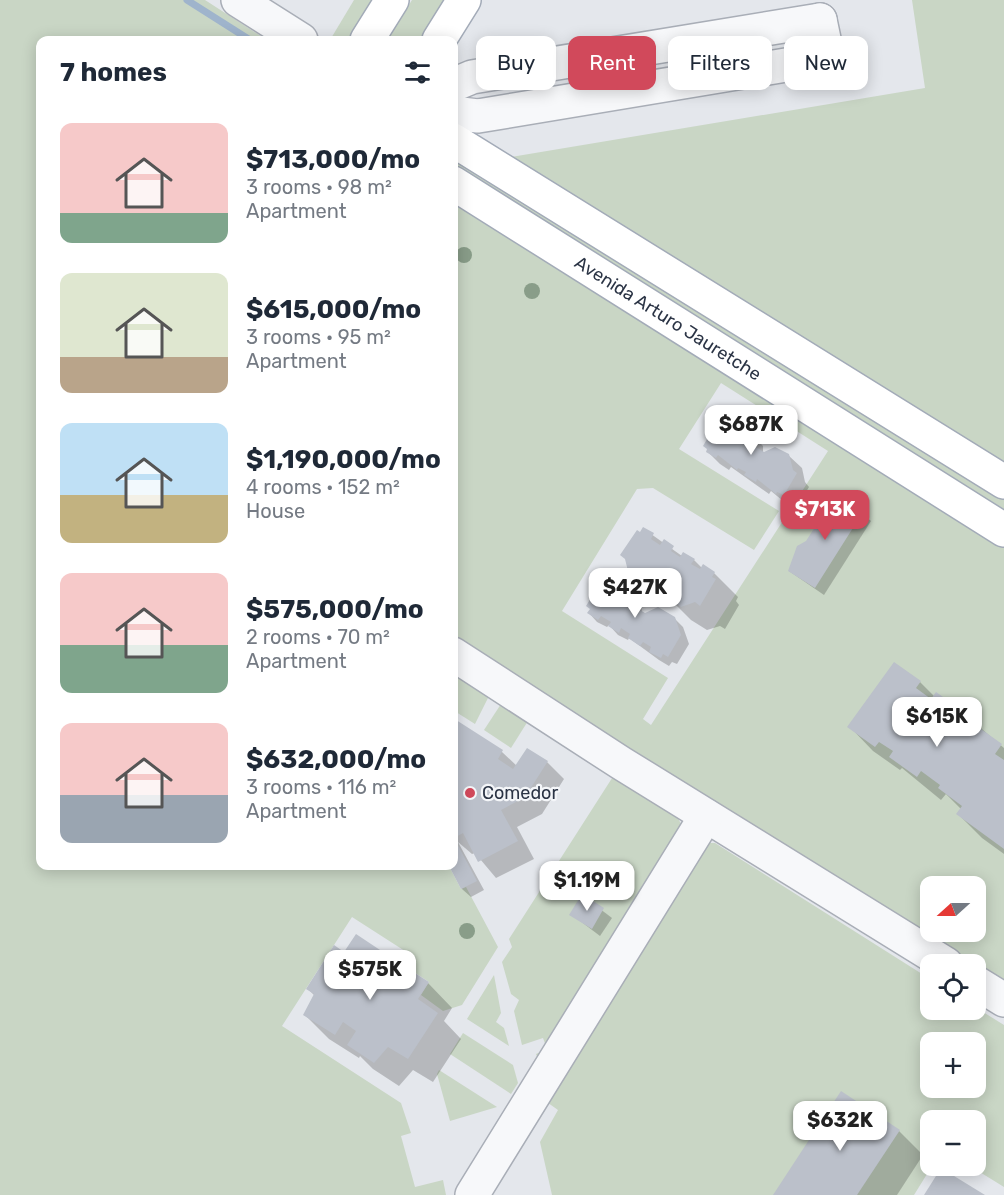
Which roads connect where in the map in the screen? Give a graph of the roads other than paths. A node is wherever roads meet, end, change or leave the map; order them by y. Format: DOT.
graph roads {
  1 [pos="238,0"];
  2 [pos="392,0"];
  3 [pos="464,0"];
  4 [pos="827,10"];
  5 [pos="295,36"];
  6 [pos="370,36"];
  7 [pos="442,36"];
  8 [pos="458,83"];
  9 [pos="458,114"];
  10 [pos="458,143"];
  11 [pos="458,186"];
  12 [pos="1004,482"];
  13 [pos="1004,530"];
  14 [pos="458,657"];
  15 [pos="706,816"];
  16 [pos="930,954"];
  17 [pos="986,989"];
  18 [pos="1004,1000"];
  19 [pos="472,1195"];
  1 -- 5 [label="street"];
  2 -- 6 [label="main road"];
  3 -- 7 [label="main road"];
  4 -- 8 [label="street"];
  4 -- 9 [label="street"];
  10 -- 12 [label="main road"];
  11 -- 13 [label="main road, Avenida Arturo Jauretche"];
  14 -- 15 [label="street"];
  15 -- 16 [label="street"];
  15 -- 19 [label="street"];
  17 -- 18 [label="street"];
}
